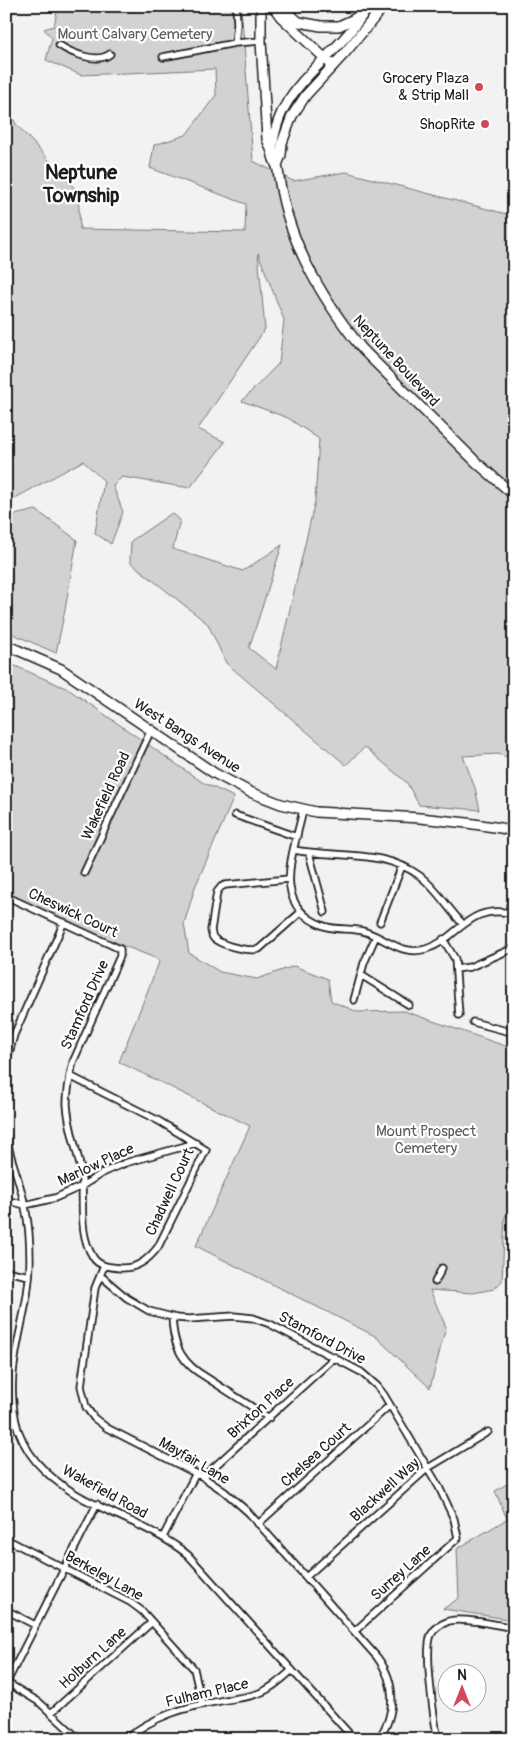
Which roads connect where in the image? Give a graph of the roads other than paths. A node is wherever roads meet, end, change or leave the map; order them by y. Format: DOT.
graph roads {
  1 [pos="236,6"];
  2 [pos="261,6"];
  3 [pos="273,6"];
  4 [pos="280,6"];
  5 [pos="384,6"];
  6 [pos="368,8"];
  7 [pos="261,41"];
  8 [pos="235,43"];
  9 [pos="59,45"];
  10 [pos="110,54"];
  11 [pos="163,57"];
  12 [pos="324,58"];
  13 [pos="333,66"];
  14 [pos="273,154"];
  15 [pos="277,165"];
  16 [pos="514,495"];
  17 [pos="6,645"];
  18 [pos="151,730"];
  19 [pos="303,810"];
  20 [pos="235,815"];
  21 [pos="514,832"];
  22 [pos="297,837"];
  23 [pos="294,850"];
  24 [pos="309,853"];
  25 [pos="402,866"];
  26 [pos="84,873"];
  27 [pos="289,880"];
  28 [pos="7,898"];
  29 [pos="514,899"];
  30 [pos="301,912"];
  31 [pos="325,912"];
  32 [pos="512,913"];
  33 [pos="64,922"];
  34 [pos="380,922"];
  35 [pos="463,924"];
  36 [pos="376,936"];
  37 [pos="443,939"];
  38 [pos="514,948"];
  39 [pos="120,956"];
  40 [pos="456,969"];
  41 [pos="361,976"];
  42 [pos="354,1000"];
  43 [pos="408,1005"];
  44 [pos="459,1015"];
  45 [pos="473,1022"];
  46 [pos="514,1033"];
  47 [pos="6,1064"];
  48 [pos="70,1076"];
  49 [pos="6,1138"];
  50 [pos="196,1143"];
  51 [pos="82,1186"];
  52 [pos="6,1200"];
  53 [pos="25,1205"];
  54 [pos="104,1266"];
  55 [pos="442,1268"];
  56 [pos="6,1271"];
  57 [pos="29,1276"];
  58 [pos="100,1276"];
  59 [pos="435,1282"];
  60 [pos="172,1317"];
  61 [pos="336,1357"];
  62 [pos="390,1405"];
  63 [pos="269,1418"];
  64 [pos="488,1432"];
  65 [pos="428,1468"];
  66 [pos="196,1473"];
  67 [pos="203,1477"];
  68 [pos="97,1504"];
  69 [pos="258,1524"];
  70 [pos="456,1530"];
  71 [pos="163,1537"];
  72 [pos="6,1539"];
  73 [pos="64,1568"];
  74 [pos="306,1577"];
  75 [pos="6,1610"];
  76 [pos="152,1622"];
  77 [pos="36,1625"];
  78 [pos="514,1628"];
  79 [pos="355,1631"];
  80 [pos="292,1670"];
  81 [pos="6,1682"];
  82 [pos="202,1704"];
  83 [pos="51,1713"];
  84 [pos="79,1739"];
  85 [pos="125,1739"];
  86 [pos="354,1739"];
  87 [pos="378,1739"];
  88 [pos="438,1739"];
  1 -- 8 [label="street"];
  2 -- 7 [label="street"];
  3 -- 12 [label="street"];
  4 -- 6 [label="street"];
  5 -- 13 [label="street, Neptune Boulevard"];
  6 -- 12 [label="street, Neptune Boulevard"];
  7 -- 8 [label="street"];
  7 -- 14 [label="street"];
  8 -- 11 [label="street"];
  9 -- 10 [label="street"];
  12 -- 13 [label="street"];
  12 -- 14 [label="street, Neptune Boulevard"];
  13 -- 15 [label="street, Neptune Boulevard"];
  14 -- 15 [label="street, Neptune Boulevard"];
  15 -- 16 [label="street, Neptune Boulevard"];
  17 -- 18 [label="street, West Bangs Avenue"];
  18 -- 19 [label="street, West Bangs Avenue"];
  18 -- 26 [label="street, Wakefield Road"];
  19 -- 21 [label="street, West Bangs Avenue"];
  19 -- 22 [label="street"];
  20 -- 22 [label="street"];
  22 -- 23 [label="street"];
  23 -- 24 [label="street"];
  23 -- 27 [label="street"];
  24 -- 25 [label="street"];
  24 -- 31 [label="street"];
  25 -- 34 [label="street"];
  25 -- 35 [label="street"];
  27 -- 30 [label="street"];
  27 -- 30 [label="street"];
  28 -- 33 [label="street, Cheswick Court"];
  29 -- 32 [label="street"];
  30 -- 36 [label="street"];
  32 -- 35 [label="street"];
  33 -- 39 [label="street, Cheswick Court"];
  33 -- 47 [label="street"];
  35 -- 37 [label="street"];
  36 -- 37 [label="street"];
  36 -- 41 [label="street"];
  37 -- 40 [label="street"];
  38 -- 40 [label="street"];
  39 -- 48 [label="street, Stamford Drive"];
  40 -- 44 [label="street"];
  41 -- 42 [label="street"];
  41 -- 43 [label="street"];
  45 -- 46 [label="street"];
  48 -- 50 [label="street, Chadwell Court"];
  48 -- 51 [label="street, Stamford Drive"];
  49 -- 53 [label="street, Wakefield Road"];
  50 -- 51 [label="street, Marlow Place"];
  50 -- 54 [label="street, Chadwell Court"];
  51 -- 53 [label="street, Marlow Place"];
  51 -- 54 [label="street, Stamford Drive"];
  52 -- 53 [label="street, Marlow Place"];
  53 -- 57 [label="street, Wakefield Road"];
  54 -- 58 [label="street, Mayfair Lane"];
  55 -- 59 [label="street"];
  56 -- 57 [label="street"];
  57 -- 68 [label="street, Wakefield Road"];
  58 -- 60 [label="street, Stamford Drive"];
  58 -- 66 [label="street, Mayfair Lane"];
  60 -- 61 [label="street, Stamford Drive"];
  60 -- 63 [label="street"];
  61 -- 62 [label="street, Stamford Drive"];
  61 -- 63 [label="street, Brixton Place"];
  62 -- 65 [label="street, Stamford Drive"];
  62 -- 69 [label="street, Chelsea Court"];
  63 -- 67 [label="street, Brixton Place"];
  64 -- 65 [label="street, Blackwell Way"];
  65 -- 70 [label="street, Stamford Drive"];
  65 -- 74 [label="street, Blackwell Way"];
  66 -- 67 [label="street, Mayfair Lane"];
  66 -- 71 [label="street"];
  67 -- 69 [label="street, Mayfair Lane"];
  68 -- 71 [label="street, Wakefield Road"];
  68 -- 73 [label="street"];
  69 -- 74 [label="street, Mayfair Lane"];
  70 -- 79 [label="street, Surrey Lane"];
  71 -- 80 [label="street, Wakefield Road"];
  72 -- 73 [label="street, Berkeley Lane"];
  73 -- 76 [label="street, Berkeley Lane"];
  73 -- 77 [label="street"];
  74 -- 79 [label="street, Mayfair Lane"];
  75 -- 77 [label="street"];
  76 -- 82 [label="street, Berkeley Lane"];
  76 -- 83 [label="street, Holburn Lane"];
  77 -- 81 [label="street"];
  78 -- 88 [label="street"];
  79 -- 87 [label="street, Mayfair Lane"];
  80 -- 82 [label="street, Fulham Place"];
  80 -- 86 [label="street, Wakefield Road"];
  81 -- 83 [label="street"];
  82 -- 85 [label="street, Fulham Place"];
  83 -- 84 [label="street"];
}
